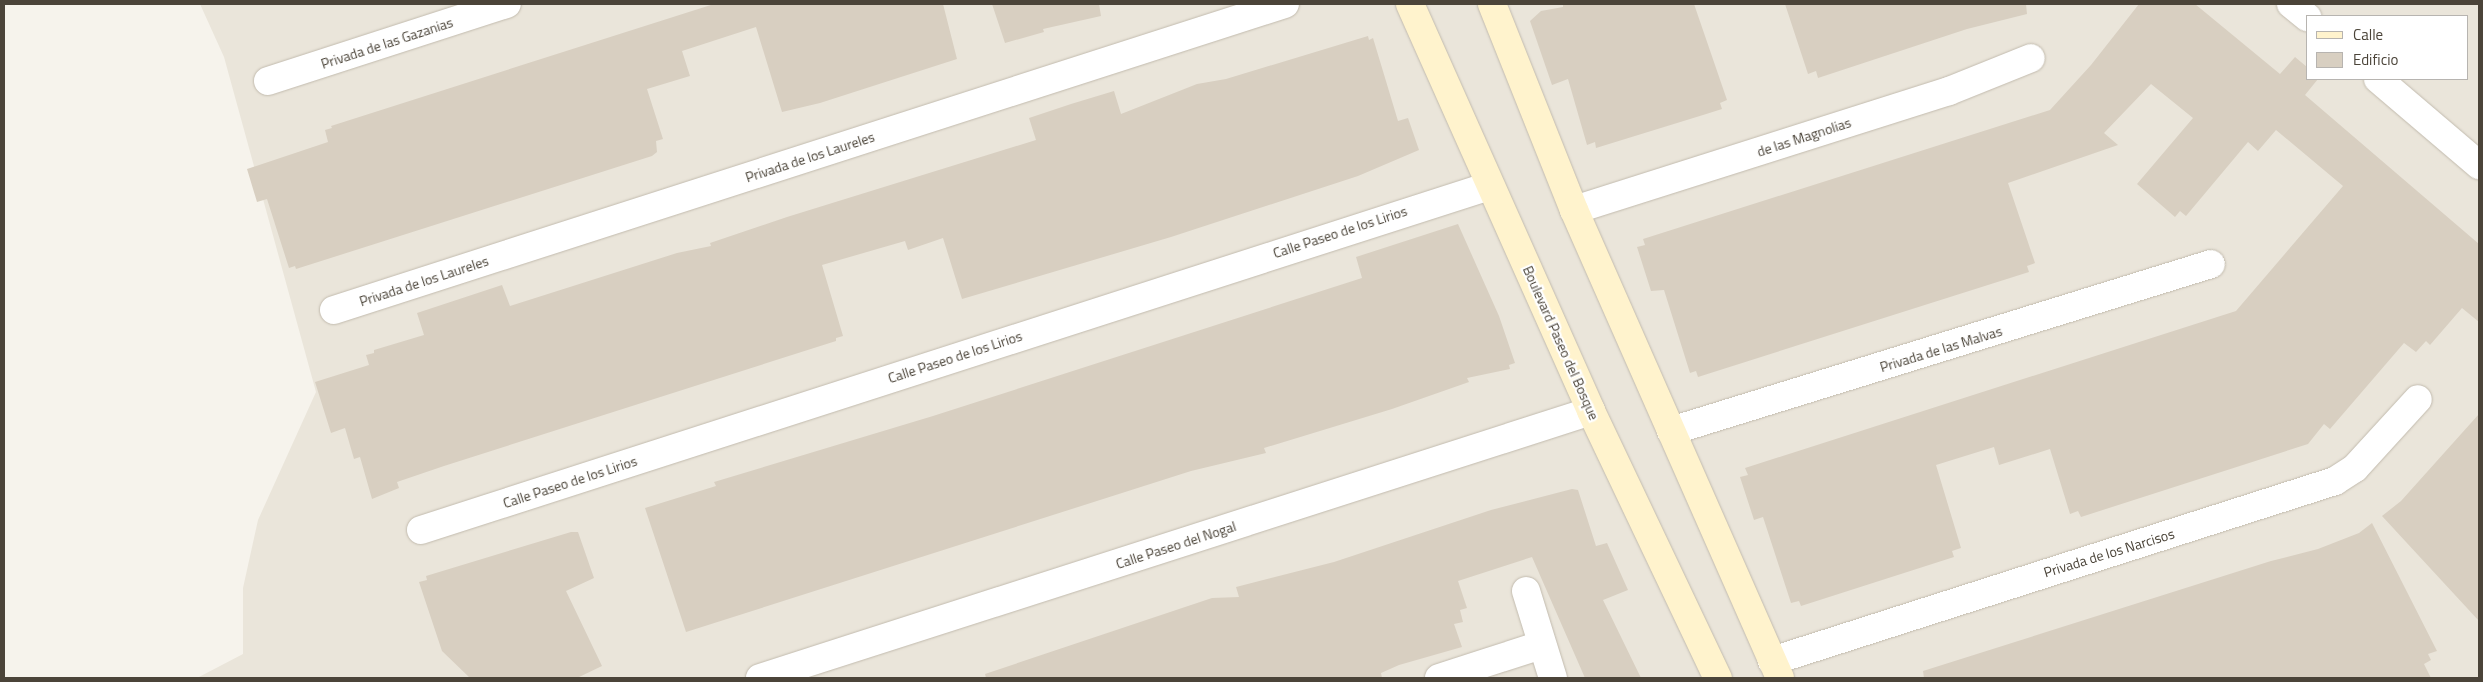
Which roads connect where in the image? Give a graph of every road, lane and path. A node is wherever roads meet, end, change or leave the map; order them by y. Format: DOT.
graph roads {
  1 [pos="507,4"];
  2 [pos="1285,4"];
  3 [pos="1410,4"];
  4 [pos="1492,4"];
  5 [pos="2291,4"];
  6 [pos="2306,16"];
  7 [pos="2031,58"];
  8 [pos="2379,80"];
  9 [pos="268,81"];
  10 [pos="2479,165"];
  11 [pos="1490,186"];
  12 [pos="1574,210"];
  13 [pos="2211,264"];
  14 [pos="334,310"];
  15 [pos="2418,399"];
  16 [pos="1591,411"];
  17 [pos="1670,431"];
  18 [pos="421,530"];
  19 [pos="1526,591"];
  20 [pos="1541,645"];
  21 [pos="1776,670"];
  22 [pos="760,678"];
  23 [pos="1439,678"];
  24 [pos="1553,678"];
  25 [pos="1718,678"];
  1 -- 9 [label="street, Privada de las Gazanias"];
  2 -- 14 [label="street, Privada de los Laureles"];
  3 -- 11 [label="street, Boulevard Paseo del Bosque"];
  4 -- 12 [label="street"];
  5 -- 6 [label="street"];
  7 -- 12 [label="street, de las Magnolias"];
  8 -- 10 [label="street"];
  11 -- 16 [label="street, Boulevard Paseo del Bosque"];
  11 -- 18 [label="street, Calle Paseo de los Lirios"];
  12 -- 17 [label="street"];
  13 -- 17 [label="street, Privada de las Malvas"];
  15 -- 21 [label="street, Privada de los Narcisos"];
  16 -- 22 [label="street, Calle Paseo del Nogal"];
  16 -- 25 [label="street, Boulevard Paseo del Bosque"];
  17 -- 21 [label="street"];
  19 -- 20 [label="street"];
  20 -- 23 [label="street"];
  20 -- 24 [label="street"];
}
